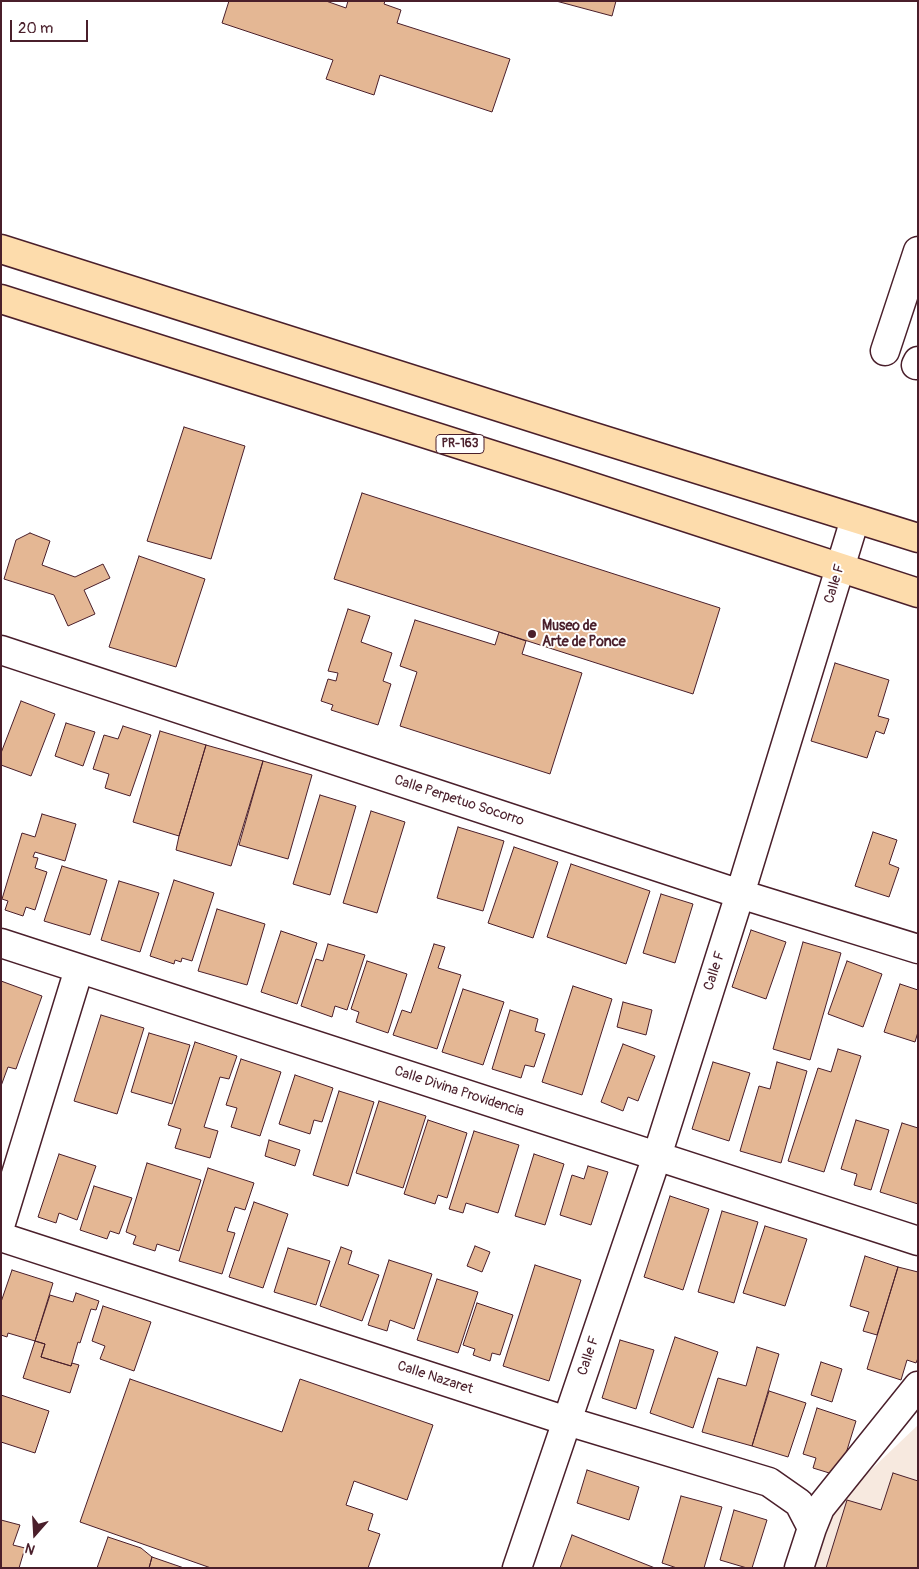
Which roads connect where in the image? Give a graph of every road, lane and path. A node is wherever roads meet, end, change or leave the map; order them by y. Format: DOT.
graph roads {
  1 [pos="1,248"];
  2 [pos="918,251"];
  3 [pos="1,299"];
  4 [pos="885,351"];
  5 [pos="855,519"];
  6 [pos="918,538"];
  7 [pos="840,568"];
  8 [pos="918,593"];
  9 [pos="1,650"];
  10 [pos="740,894"];
  11 [pos="1,943"];
  12 [pos="918,949"];
  13 [pos="79,970"];
  14 [pos="657,1156"];
  15 [pos="1,1223"];
  16 [pos="1,1236"];
  17 [pos="918,1241"];
  18 [pos="918,1386"];
  19 [pos="567,1421"];
  20 [pos="812,1528"];
  21 [pos="517,1568"];
  22 [pos="799,1568"];
  1 -- 5 [label="main road"];
  2 -- 4 [label="street"];
  3 -- 7 [label="main road, PR-163"];
  5 -- 6 [label="main road"];
  5 -- 7 [label="street, Calle F"];
  7 -- 8 [label="main road, PR-163"];
  7 -- 10 [label="street, Calle F"];
  9 -- 10 [label="street, Calle Perpetuo Socorro"];
  10 -- 12 [label="street, Calle Perpetuo Socorro"];
  10 -- 14 [label="street, Calle F"];
  11 -- 13 [label="street, Calle Divina Providencia"];
  13 -- 14 [label="street, Calle Divina Providencia"];
  13 -- 15 [label="street"];
  14 -- 17 [label="street, Calle Divina Providencia"];
  14 -- 19 [label="street, Calle F"];
  16 -- 19 [label="street, Calle Nazaret"];
  18 -- 20 [label="street"];
  19 -- 20 [label="street, Calle Nazaret"];
  19 -- 21 [label="street, Calle F"];
  20 -- 22 [label="street"];
}
